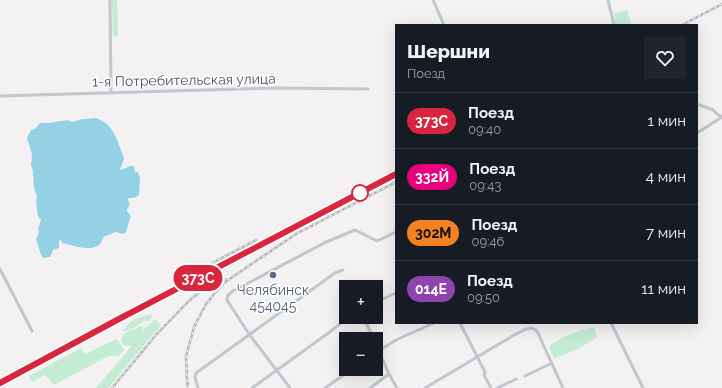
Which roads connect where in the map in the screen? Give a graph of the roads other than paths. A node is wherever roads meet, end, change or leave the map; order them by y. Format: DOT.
graph roads {
  1 [pos="110,0"];
  2 [pos="433,0"];
  3 [pos="608,0"];
  4 [pos="444,24"];
  5 [pos="614,24"];
  6 [pos="368,89"];
  7 [pos="112,93"];
  8 [pos="0,96"];
  9 [pos="698,104"];
  10 [pos="722,117"];
  11 [pos="698,132"];
  12 [pos="395,232"];
  13 [pos="0,269"];
  14 [pos="343,270"];
  15 [pos="395,293"];
  16 [pos="383,299"];
  17 [pos="340,324"];
  18 [pos="432,324"];
  19 [pos="461,324"];
  20 [pos="534,324"];
  21 [pos="611,324"];
  22 [pos="532,328"];
  23 [pos="32,331"];
  24 [pos="250,334"];
  25 [pos="383,348"];
  26 [pos="477,356"];
  27 [pos="383,361"];
  28 [pos="552,363"];
  29 [pos="277,371"];
  30 [pos="390,374"];
  31 [pos="342,376"];
  32 [pos="525,376"];
  33 [pos="516,379"];
  34 [pos="198,388"];
  35 [pos="252,388"];
  36 [pos="290,388"];
  37 [pos="325,388"];
  38 [pos="370,388"];
  39 [pos="397,388"];
  40 [pos="425,388"];
  41 [pos="491,388"];
  42 [pos="497,388"];
  43 [pos="563,388"];
  44 [pos="643,388"];
  1 -- 7 [label="street"];
  2 -- 4 [label="street"];
  3 -- 5 [label="street"];
  6 -- 7 [label="street, 1-я Потребительская улица"];
  7 -- 8 [label="street, 1-я Потребительская улица"];
  9 -- 10 [label="street"];
  10 -- 11 [label="street"];
  12 -- 24 [label="street"];
  13 -- 23 [label="street"];
  14 -- 24 [label="street"];
  15 -- 16 [label="street"];
  17 -- 29 [label="street"];
  18 -- 25 [label="street"];
  19 -- 26 [label="street"];
  20 -- 22 [label="street"];
  21 -- 44 [label="street"];
  22 -- 26 [label="street"];
  22 -- 28 [label="street"];
  24 -- 29 [label="street"];
  24 -- 34 [label="street"];
  26 -- 40 [label="street"];
  26 -- 41 [label="street"];
  27 -- 30 [label="street"];
  28 -- 32 [label="street"];
  28 -- 43 [label="street"];
  29 -- 35 [label="street"];
  29 -- 36 [label="street"];
  30 -- 38 [label="street"];
  30 -- 39 [label="street"];
  31 -- 37 [label="street"];
  33 -- 42 [label="street"];
}
